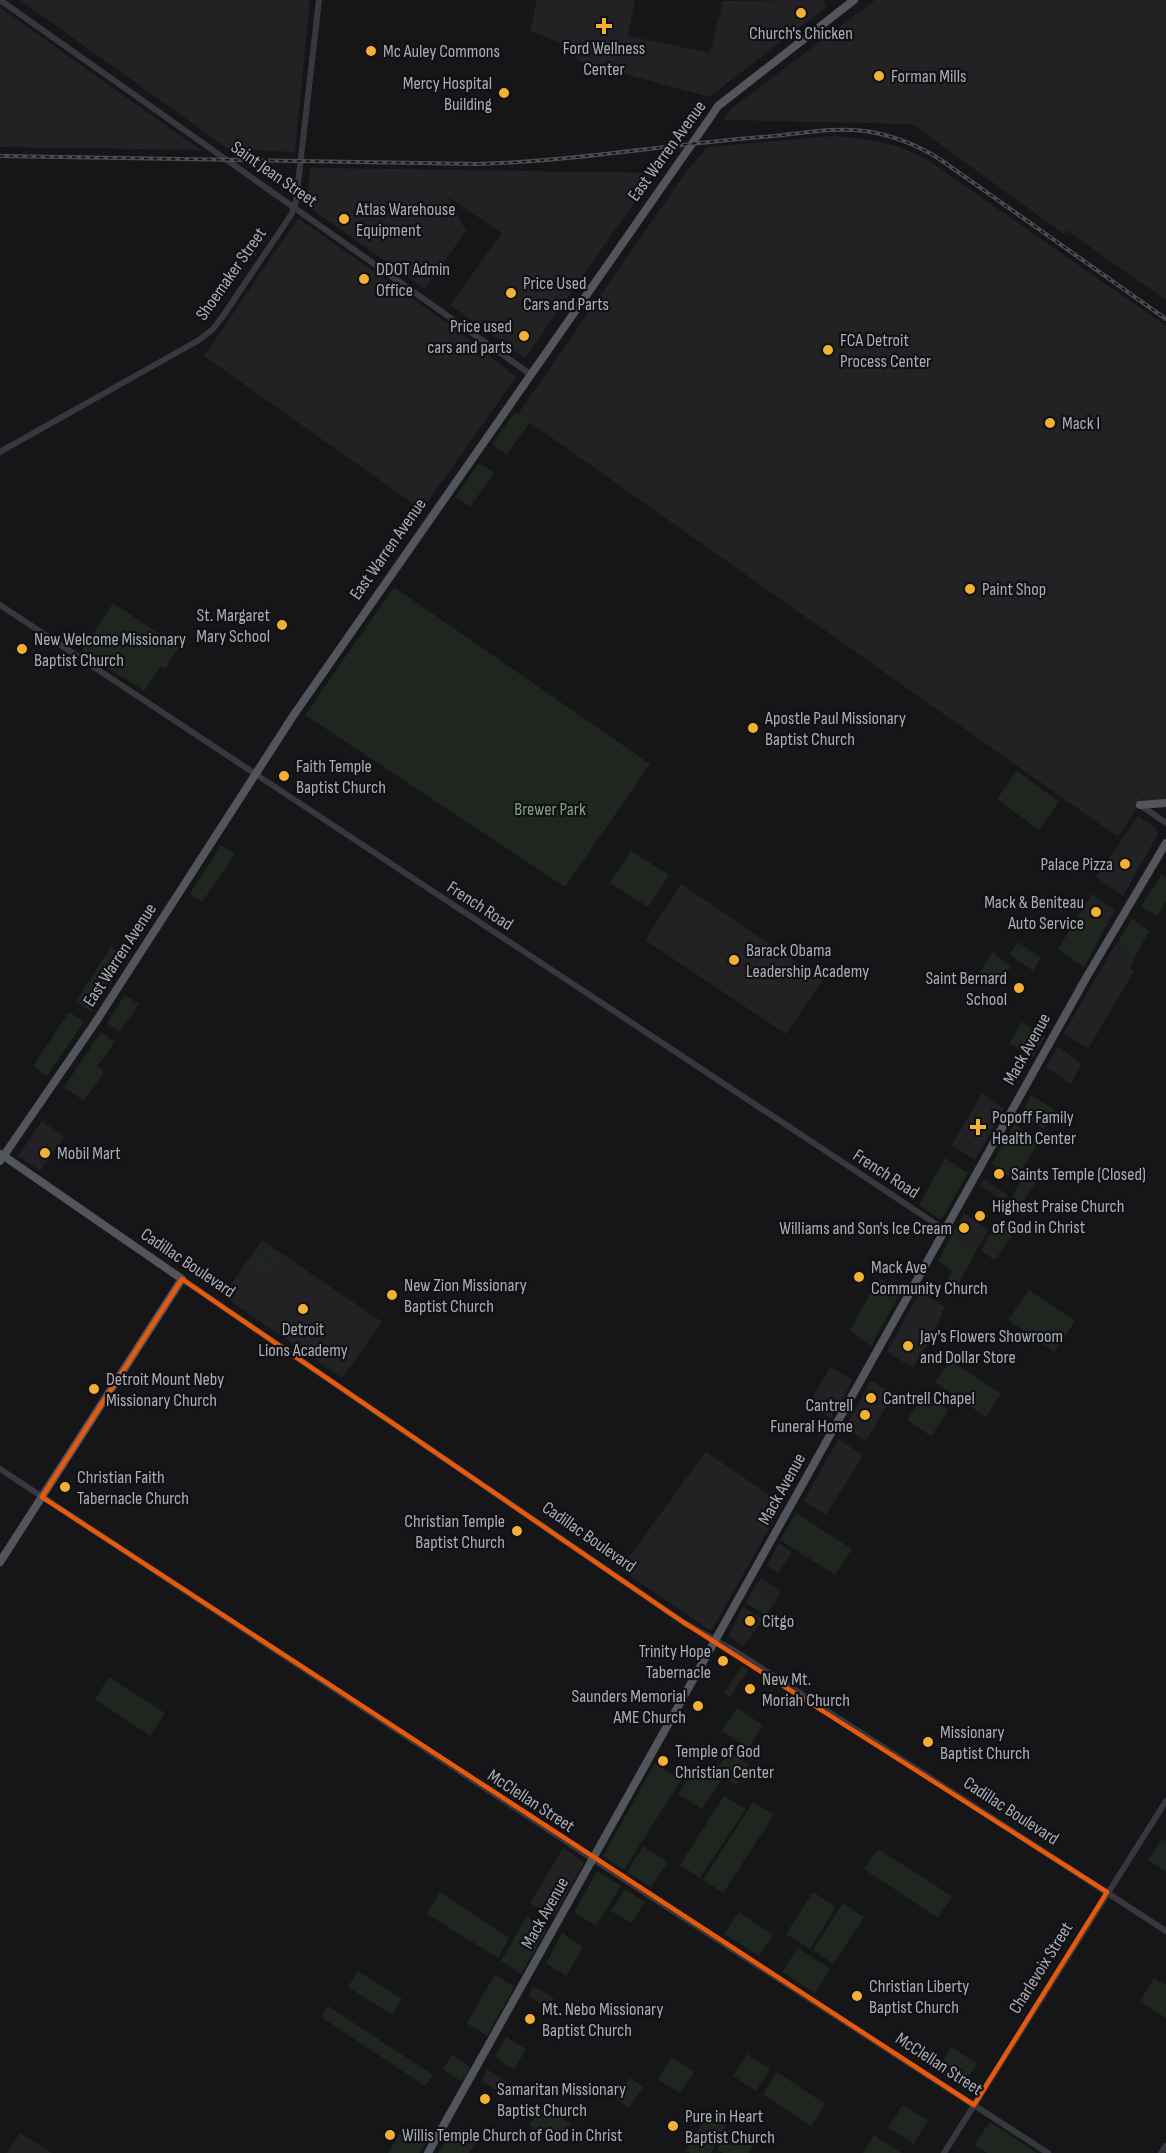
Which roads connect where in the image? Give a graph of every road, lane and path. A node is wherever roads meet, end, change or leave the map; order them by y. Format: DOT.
graph roads {
  1 [pos="0,0"];
  2 [pos="319,0"];
  3 [pos="845,0"];
  4 [pos="854,0"];
  5 [pos="842,10"];
  6 [pos="294,207"];
  7 [pos="530,374"];
  8 [pos="0,452"];
  9 [pos="0,605"];
  10 [pos="255,775"];
  11 [pos="1166,803"];
  12 [pos="1140,805"];
  13 [pos="1166,823"];
  14 [pos="1166,843"];
  15 [pos="1,1157"];
  16 [pos="945,1230"];
  17 [pos="182,1279"];
  18 [pos="0,1469"];
  19 [pos="42,1497"];
  20 [pos="0,1562"];
  21 [pos="715,1641"];
  22 [pos="1166,1801"];
  23 [pos="593,1859"];
  24 [pos="1107,1892"];
  25 [pos="1166,1931"];
  26 [pos="974,2105"];
  27 [pos="1166,2146"];
  28 [pos="428,2153"];
  29 [pos="944,2153"];
  30 [pos="1048,2153"];
  31 [pos="1161,2153"];
  1 -- 6 [label="street, Saint Jean Street"];
  2 -- 6 [label="street, Shoemaker Street"];
  3 -- 5 [label="main road"];
  4 -- 5 [label="main road, East Warren Avenue"];
  5 -- 7 [label="main road, East Warren Avenue"];
  6 -- 7 [label="street, Saint Jean Street"];
  6 -- 8 [label="street, Shoemaker Street"];
  7 -- 10 [label="main road, East Warren Avenue"];
  9 -- 10 [label="street, French Road"];
  10 -- 15 [label="main road, East Warren Avenue"];
  10 -- 16 [label="street, French Road"];
  11 -- 12 [label="main road"];
  12 -- 13 [label="street"];
  14 -- 16 [label="main road, Mack Avenue"];
  15 -- 17 [label="main road, Cadillac Boulevard"];
  16 -- 21 [label="main road, Mack Avenue"];
  17 -- 19 [label="main road"];
  17 -- 21 [label="street, Cadillac Boulevard"];
  18 -- 19 [label="street, McClellan Street"];
  19 -- 20 [label="main road"];
  19 -- 23 [label="street, McClellan Street"];
  21 -- 23 [label="main road, Mack Avenue"];
  21 -- 24 [label="street, Cadillac Boulevard"];
  22 -- 24 [label="street, Charlevoix Street"];
  23 -- 26 [label="street, McClellan Street"];
  23 -- 28 [label="main road, Mack Avenue"];
  24 -- 25 [label="street, Cadillac Boulevard"];
  24 -- 26 [label="street, Charlevoix Street"];
  26 -- 29 [label="street, Charlevoix Street"];
  26 -- 30 [label="street, McClellan Street"];
  27 -- 31 [label="street"];
}
